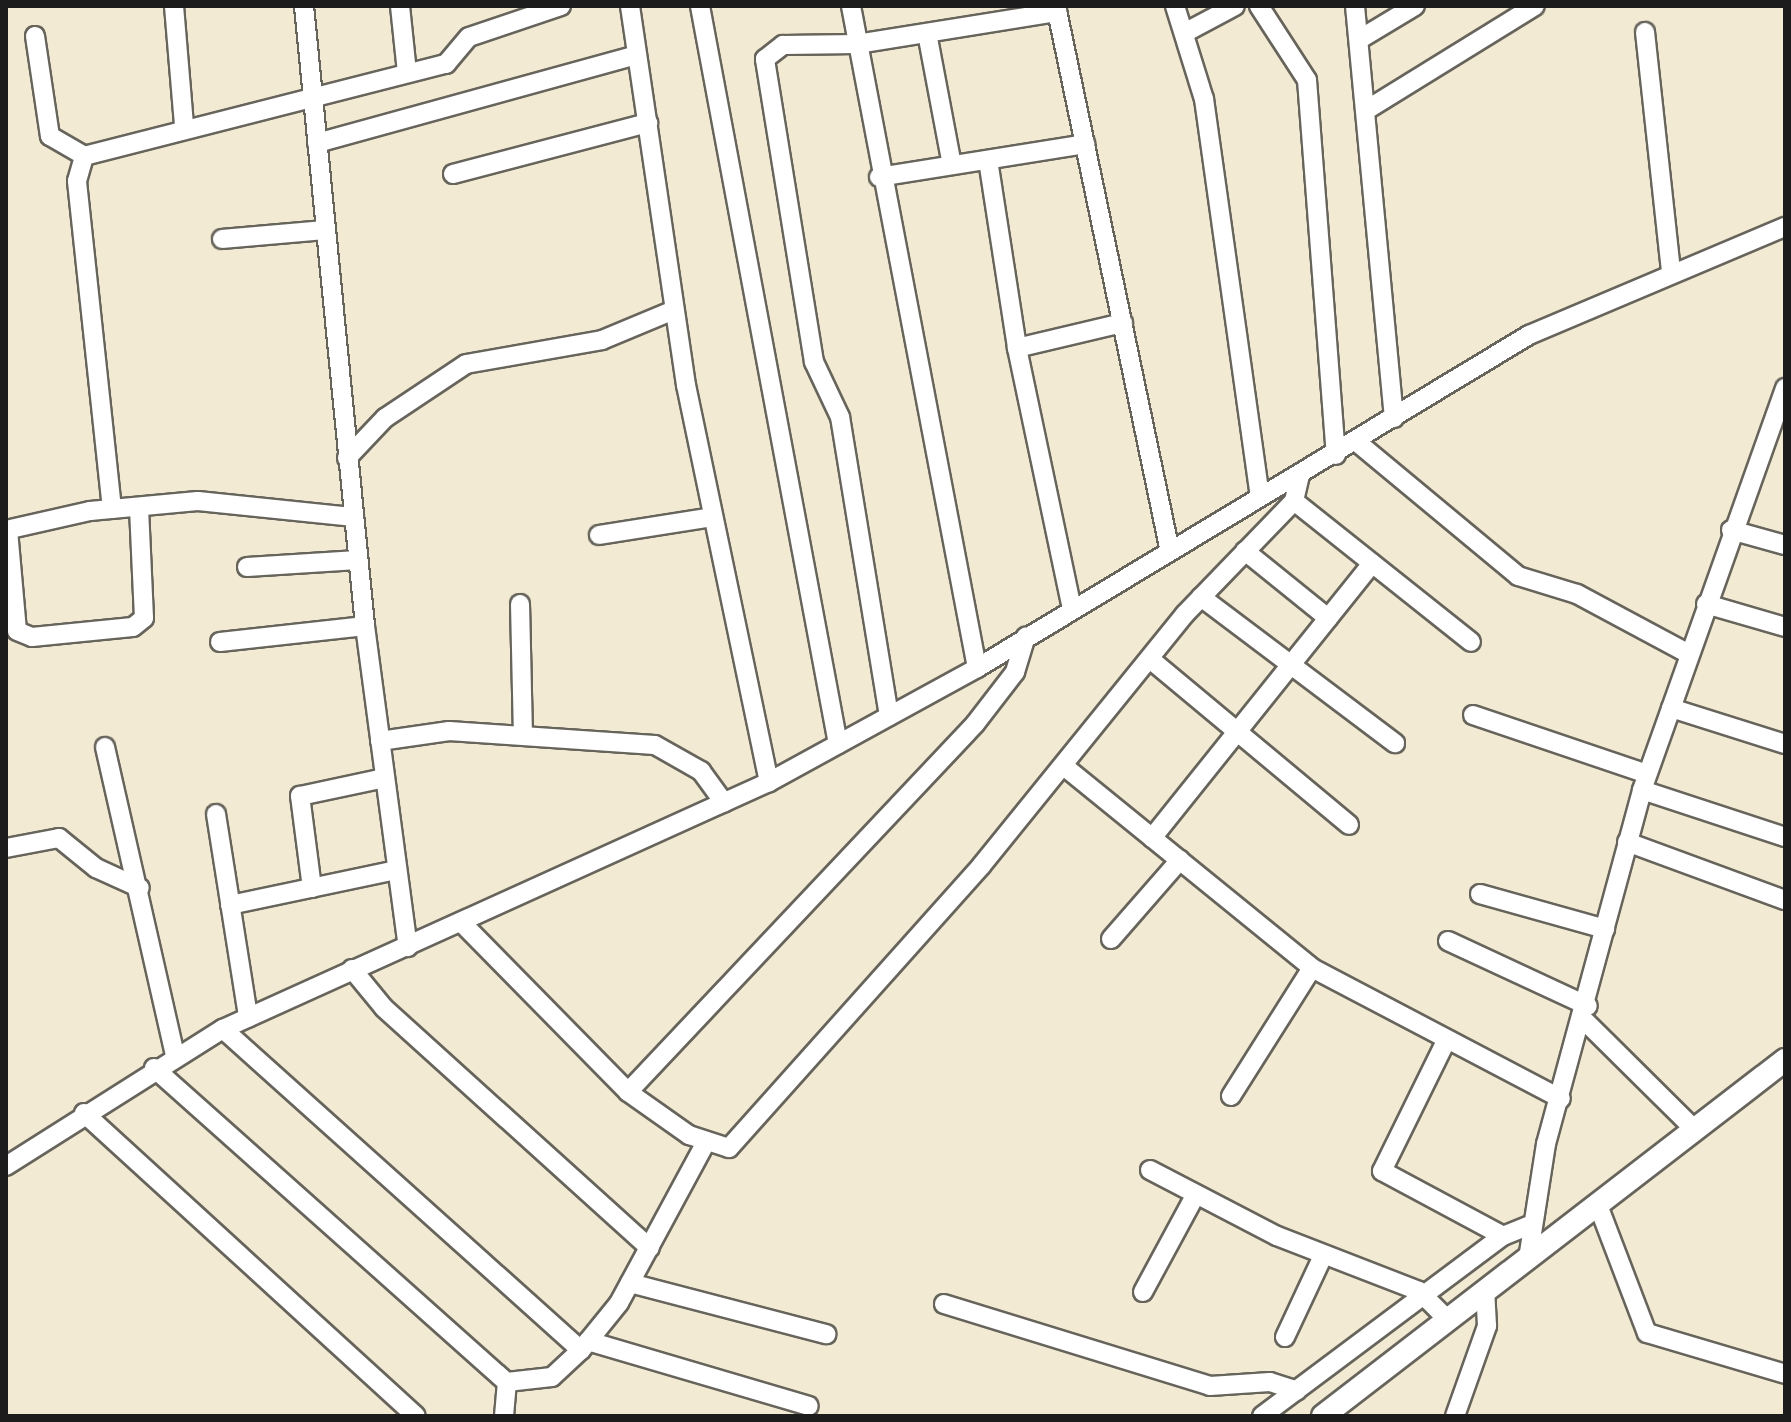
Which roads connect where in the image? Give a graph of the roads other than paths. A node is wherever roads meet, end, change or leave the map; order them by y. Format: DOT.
graph roads {
  1 [pos="174,6"];
  2 [pos="304,6"];
  3 [pos="400,6"];
  4 [pos="561,6"];
  5 [pos="630,6"];
  6 [pos="700,6"];
  7 [pos="851,6"];
  8 [pos="1175,6"];
  9 [pos="1235,6"];
  10 [pos="1259,6"];
  11 [pos="1355,6"];
  12 [pos="1415,6"];
  13 [pos="1535,6"];
  14 [pos="1056,9"];
  15 [pos="1188,31"];
  16 [pos="1645,32"];
  17 [pos="927,33"];
  18 [pos="35,36"];
  19 [pos="1360,39"];
  20 [pos="857,44"];
  21 [pos="637,55"];
  22 [pos="407,73"];
  23 [pos="313,94"];
  24 [pos="1368,109"];
  25 [pos="648,123"];
  26 [pos="184,126"];
  27 [pos="317,143"];
  28 [pos="1085,144"];
  29 [pos="84,156"];
  30 [pos="988,160"];
  31 [pos="952,165"];
  32 [pos="453,174"];
  33 [pos="879,177"];
  34 [pos="1785,227"];
  35 [pos="325,230"];
  36 [pos="222,239"];
  37 [pos="1671,271"];
  38 [pos="674,310"];
  39 [pos="1123,323"];
  40 [pos="1017,348"];
  41 [pos="1785,388"];
  42 [pos="1394,418"];
  43 [pos="1358,443"];
  44 [pos="1336,455"];
  45 [pos="347,458"];
  46 [pos="1300,475"];
  47 [pos="1260,495"];
  48 [pos="1294,501"];
  49 [pos="139,507"];
  50 [pos="112,509"];
  51 [pos="354,517"];
  52 [pos="713,517"];
  53 [pos="7,530"];
  54 [pos="1731,530"];
  55 [pos="599,535"];
  56 [pos="1785,545"];
  57 [pos="1169,547"];
  58 [pos="1245,551"];
  59 [pos="358,560"];
  60 [pos="1372,563"];
  61 [pos="247,567"];
  62 [pos="1201,597"];
  63 [pos="520,604"];
  64 [pos="1706,604"];
  65 [pos="1072,608"];
  66 [pos="1328,618"];
  67 [pos="365,626"];
  68 [pos="1785,627"];
  69 [pos="1026,637"];
  70 [pos="220,642"];
  71 [pos="1471,642"];
  72 [pos="1689,654"];
  73 [pos="1150,659"];
  74 [pos="1290,665"];
  75 [pos="977,668"];
  76 [pos="1671,708"];
  77 [pos="1473,715"];
  78 [pos="889,716"];
  79 [pos="523,733"];
  80 [pos="1236,733"];
  81 [pos="380,741"];
  82 [pos="1395,743"];
  83 [pos="838,744"];
  84 [pos="1785,744"];
  85 [pos="105,747"];
  86 [pos="1065,767"];
  87 [pos="385,778"];
  88 [pos="769,782"];
  89 [pos="1644,782"];
  90 [pos="724,803"];
  91 [pos="216,814"];
  92 [pos="1349,825"];
  93 [pos="1785,837"];
  94 [pos="1152,838"];
  95 [pos="1627,842"];
  96 [pos="6,848"];
  97 [pos="1180,860"];
  98 [pos="396,870"];
  99 [pos="140,888"];
  100 [pos="312,888"];
  101 [pos="1480,894"];
  102 [pos="1785,900"];
  103 [pos="230,905"];
  104 [pos="463,924"];
  105 [pos="1605,929"];
  106 [pos="1111,939"];
  107 [pos="1448,941"];
  108 [pos="408,947"];
  109 [pos="1312,968"];
  110 [pos="352,969"];
  111 [pos="1586,1014"];
  112 [pos="248,1017"];
  113 [pos="223,1029"];
  114 [pos="1446,1041"];
  115 [pos="175,1056"];
  116 [pos="1785,1060"];
  117 [pos="154,1068"];
  118 [pos="628,1092"];
  119 [pos="1231,1096"];
  120 [pos="1561,1099"];
  121 [pos="84,1113"];
  122 [pos="1695,1130"];
  123 [pos="705,1144"];
  124 [pos="6,1166"];
  125 [pos="1150,1170"];
  126 [pos="1196,1194"];
  127 [pos="1598,1205"];
  128 [pos="1530,1225"];
  129 [pos="1503,1236"];
  130 [pos="650,1248"];
  131 [pos="1323,1256"];
  132 [pos="1528,1259"];
  133 [pos="630,1283"];
  134 [pos="1143,1292"];
  135 [pos="1485,1292"];
  136 [pos="1425,1296"];
  137 [pos="944,1304"];
  138 [pos="1448,1320"];
  139 [pos="826,1334"];
  140 [pos="1285,1337"];
  141 [pos="585,1345"];
  142 [pos="1356,1349"];
  143 [pos="1785,1374"];
  144 [pos="1376,1375"];
  145 [pos="507,1382"];
  146 [pos="1297,1391"];
  147 [pos="809,1406"];
  148 [pos="416,1416"];
  149 [pos="504,1416"];
  150 [pos="1262,1416"];
  151 [pos="1323,1416"];
  152 [pos="1455,1416"];
  1 -- 26 [label="street"];
  2 -- 23 [label="street"];
  3 -- 22 [label="street"];
  4 -- 22 [label="street"];
  5 -- 21 [label="street"];
  6 -- 83 [label="street"];
  7 -- 20 [label="street"];
  8 -- 15 [label="street"];
  9 -- 15 [label="street"];
  10 -- 44 [label="street"];
  11 -- 19 [label="street"];
  12 -- 19 [label="street"];
  13 -- 24 [label="street"];
  14 -- 17 [label="street"];
  14 -- 28 [label="street"];
  15 -- 47 [label="street"];
  16 -- 37 [label="street"];
  17 -- 20 [label="street"];
  17 -- 31 [label="street"];
  18 -- 29 [label="street"];
  19 -- 24 [label="street"];
  20 -- 33 [label="street"];
  20 -- 78 [label="street"];
  21 -- 25 [label="street"];
  21 -- 27 [label="street"];
  22 -- 23 [label="street"];
  23 -- 26 [label="street"];
  23 -- 27 [label="street"];
  24 -- 42 [label="street"];
  25 -- 32 [label="street"];
  25 -- 38 [label="street"];
  26 -- 29 [label="street"];
  27 -- 35 [label="street"];
  28 -- 30 [label="street"];
  28 -- 39 [label="street"];
  29 -- 50 [label="street"];
  30 -- 31 [label="street"];
  30 -- 40 [label="street"];
  31 -- 33 [label="street"];
  33 -- 75 [label="street"];
  34 -- 37 [label="street"];
  35 -- 36 [label="street"];
  35 -- 45 [label="street"];
  37 -- 42 [label="street"];
  38 -- 45 [label="street"];
  38 -- 52 [label="street"];
  39 -- 40 [label="street"];
  39 -- 57 [label="street"];
  40 -- 65 [label="street"];
  41 -- 54 [label="street"];
  42 -- 43 [label="street"];
  43 -- 44 [label="street"];
  43 -- 72 [label="street"];
  44 -- 46 [label="street"];
  45 -- 51 [label="street"];
  46 -- 47 [label="street"];
  46 -- 48 [label="street"];
  47 -- 57 [label="street"];
  48 -- 58 [label="street"];
  48 -- 60 [label="street"];
  49 -- 50 [label="street"];
  49 -- 51 [label="street"];
  49 -- 53 [label="street"];
  50 -- 53 [label="street"];
  51 -- 59 [label="street"];
  52 -- 55 [label="street"];
  52 -- 88 [label="street"];
  54 -- 56 [label="street"];
  54 -- 64 [label="street"];
  57 -- 65 [label="street"];
  58 -- 62 [label="street"];
  58 -- 66 [label="street"];
  59 -- 61 [label="street"];
  59 -- 67 [label="street"];
  60 -- 66 [label="street"];
  60 -- 71 [label="street"];
  62 -- 73 [label="street"];
  62 -- 74 [label="street"];
  63 -- 79 [label="street"];
  64 -- 68 [label="street"];
  64 -- 72 [label="street"];
  65 -- 69 [label="street"];
  66 -- 74 [label="street"];
  67 -- 70 [label="street"];
  67 -- 81 [label="street"];
  69 -- 75 [label="street"];
  69 -- 118 [label="street"];
  72 -- 76 [label="street"];
  73 -- 80 [label="street"];
  73 -- 86 [label="street"];
  74 -- 80 [label="street"];
  74 -- 82 [label="street"];
  75 -- 78 [label="street"];
  76 -- 84 [label="street"];
  76 -- 89 [label="street"];
  77 -- 89 [label="street"];
  78 -- 83 [label="street"];
  79 -- 81 [label="street"];
  79 -- 90 [label="street"];
  80 -- 92 [label="street"];
  80 -- 94 [label="street"];
  81 -- 87 [label="street"];
  83 -- 88 [label="street"];
  85 -- 99 [label="street"];
  86 -- 94 [label="street"];
  86 -- 123 [label="street"];
  87 -- 98 [label="street"];
  87 -- 100 [label="street"];
  88 -- 90 [label="street"];
  89 -- 93 [label="street"];
  89 -- 95 [label="street"];
  90 -- 104 [label="street"];
  91 -- 103 [label="street"];
  94 -- 97 [label="street"];
  95 -- 102 [label="street"];
  95 -- 105 [label="street"];
  96 -- 99 [label="street"];
  97 -- 106 [label="street"];
  97 -- 109 [label="street"];
  98 -- 100 [label="street"];
  98 -- 108 [label="street"];
  99 -- 115 [label="street"];
  100 -- 103 [label="street"];
  101 -- 105 [label="street"];
  103 -- 112 [label="street"];
  104 -- 108 [label="street"];
  104 -- 118 [label="street"];
  105 -- 111 [label="street"];
  107 -- 111 [label="street"];
  108 -- 110 [label="street"];
  109 -- 114 [label="street"];
  109 -- 119 [label="street"];
  110 -- 112 [label="street"];
  110 -- 130 [label="street"];
  111 -- 120 [label="street"];
  111 -- 122 [label="street"];
  112 -- 113 [label="street"];
  113 -- 115 [label="street"];
  113 -- 141 [label="street"];
  114 -- 120 [label="street"];
  114 -- 129 [label="street"];
  115 -- 117 [label="street"];
  116 -- 122 [label="main road"];
  117 -- 121 [label="street"];
  117 -- 145 [label="street"];
  118 -- 123 [label="street"];
  120 -- 128 [label="street"];
  121 -- 124 [label="street"];
  121 -- 148 [label="street"];
  122 -- 127 [label="main road"];
  123 -- 130 [label="street"];
  125 -- 126 [label="street"];
  126 -- 131 [label="street"];
  126 -- 134 [label="street"];
  127 -- 132 [label="main road"];
  127 -- 143 [label="street"];
  128 -- 129 [label="street"];
  128 -- 132 [label="street"];
  129 -- 136 [label="street"];
  130 -- 133 [label="street"];
  131 -- 136 [label="street"];
  131 -- 140 [label="street"];
  132 -- 135 [label="main road"];
  133 -- 139 [label="street"];
  133 -- 141 [label="street"];
  135 -- 138 [label="main road"];
  135 -- 152 [label="street"];
  136 -- 138 [label="street"];
  136 -- 142 [label="street"];
  137 -- 146 [label="street"];
  138 -- 144 [label="main road"];
  141 -- 145 [label="street"];
  141 -- 147 [label="street"];
  142 -- 144 [label="street"];
  142 -- 146 [label="street"];
  144 -- 151 [label="main road"];
  145 -- 149 [label="street"];
  146 -- 150 [label="street"];
}
